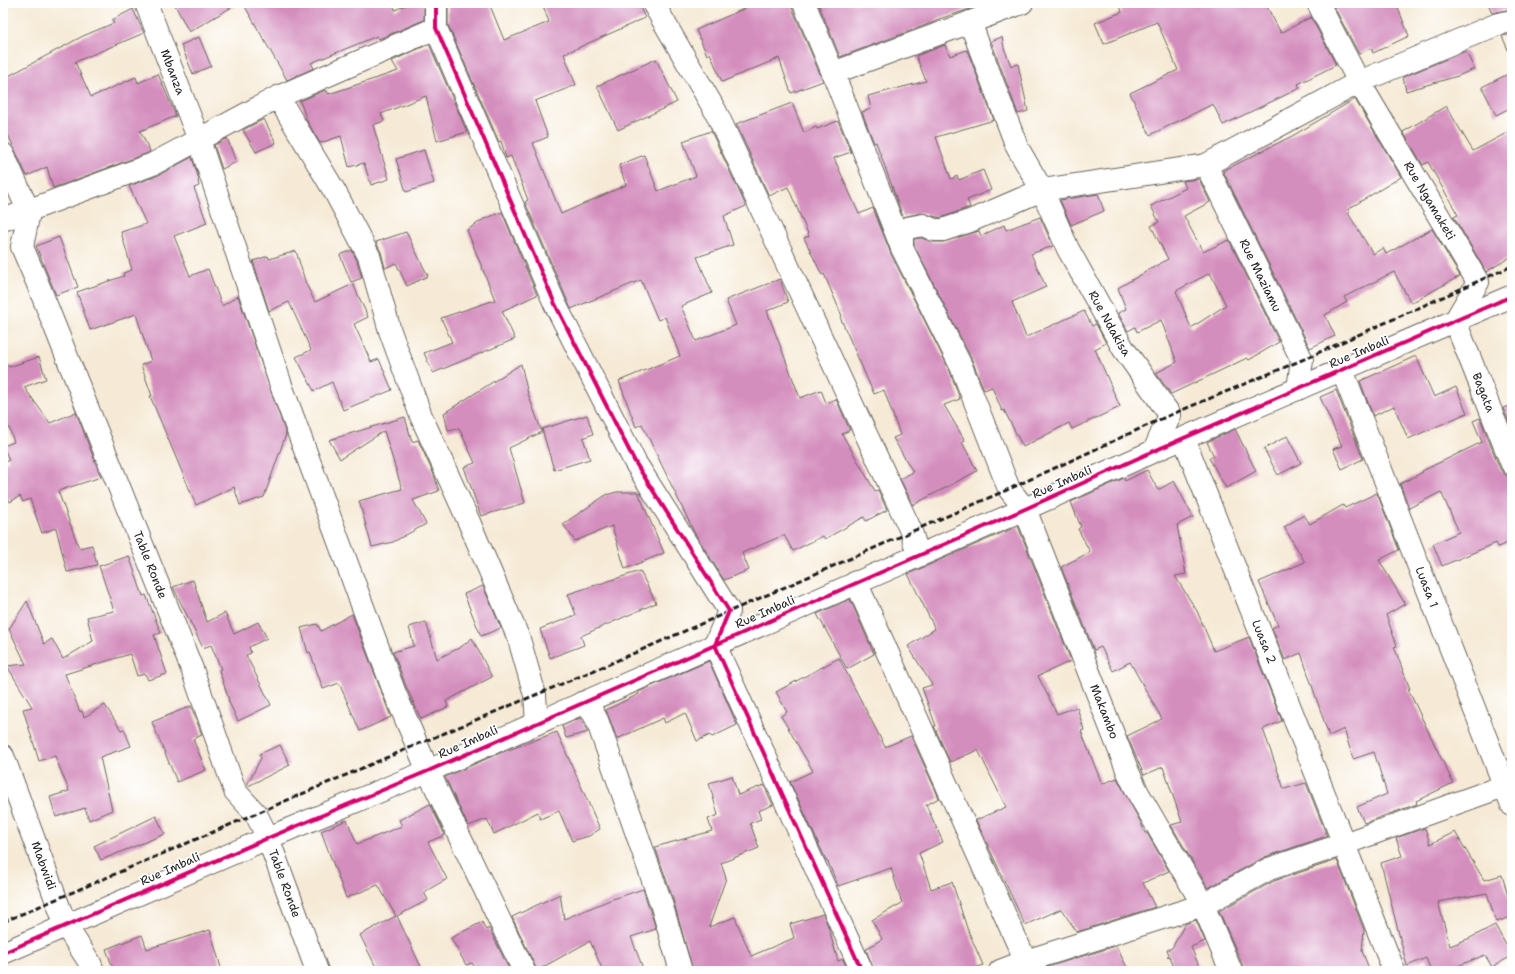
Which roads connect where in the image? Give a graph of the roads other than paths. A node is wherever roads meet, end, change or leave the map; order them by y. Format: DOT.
graph roads {
  1 [pos="146,3"];
  2 [pos="436,3"];
  3 [pos="653,3"];
  4 [pos="804,3"];
  5 [pos="1022,3"];
  6 [pos="1318,3"];
  7 [pos="1512,21"];
  8 [pos="970,22"];
  9 [pos="436,28"];
  10 [pos="833,73"];
  11 [pos="1359,82"];
  12 [pos="278,98"];
  13 [pos="199,140"];
  14 [pos="3,154"];
  15 [pos="1206,165"];
  16 [pos="1042,190"];
  17 [pos="29,212"];
  18 [pos="3,220"];
  19 [pos="902,248"];
  20 [pos="1512,296"];
  21 [pos="1456,321"];
  22 [pos="1342,370"];
  23 [pos="1298,389"];
  24 [pos="1184,439"];
  25 [pos="1154,451"];
  26 [pos="1512,464"];
  27 [pos="1025,509"];
  28 [pos="918,555"];
  29 [pos="856,582"];
  30 [pos="715,645"];
  31 [pos="582,703"];
  32 [pos="537,723"];
  33 [pos="3,756"];
  34 [pos="428,770"];
  35 [pos="1508,784"];
  36 [pos="1512,805"];
  37 [pos="268,838"];
  38 [pos="1344,844"];
  39 [pos="1202,905"];
  40 [pos="66,926"];
  41 [pos="3,953"];
  42 [pos="1028,966"];
  43 [pos="93,971"];
  44 [pos="317,971"];
  45 [pos="524,971"];
  46 [pos="681,971"];
  47 [pos="862,971"];
  48 [pos="1000,971"];
  49 [pos="1231,971"];
  50 [pos="1394,971"];
  1 -- 13 [label="street, Mbanza"];
  2 -- 9 [label="street"];
  3 -- 28 [label="street"];
  4 -- 10 [label="street, Makambo"];
  5 -- 8 [label="street"];
  6 -- 11 [label="street"];
  7 -- 11 [label="street"];
  8 -- 10 [label="street"];
  8 -- 16 [label="street"];
  9 -- 12 [label="street"];
  9 -- 30 [label="street"];
  10 -- 19 [label="street, Makambo"];
  11 -- 15 [label="street"];
  11 -- 21 [label="street, Rue Ngamaketi"];
  12 -- 13 [label="street"];
  12 -- 32 [label="street"];
  13 -- 17 [label="street"];
  13 -- 34 [label="street, Mbanza"];
  14 -- 17 [label="street"];
  15 -- 16 [label="street"];
  15 -- 23 [label="street, Rue Maziamu"];
  16 -- 19 [label="street"];
  16 -- 25 [label="street, Rue Ndakisa"];
  17 -- 18 [label="street"];
  17 -- 37 [label="street, Table Ronde"];
  19 -- 27 [label="street, Makambo"];
  20 -- 21 [label="street, Rue Imbali"];
  21 -- 22 [label="street, Rue Imbali"];
  21 -- 26 [label="street, Bagata"];
  22 -- 23 [label="street, Rue Imbali"];
  22 -- 35 [label="street, Luasa 1"];
  23 -- 24 [label="street, Rue Imbali"];
  24 -- 25 [label="street, Rue Imbali"];
  24 -- 38 [label="street, Luasa 2"];
  25 -- 27 [label="street, Rue Imbali"];
  27 -- 28 [label="street, Rue Imbali"];
  27 -- 39 [label="street, Makambo"];
  28 -- 29 [label="street, Rue Imbali"];
  29 -- 30 [label="street, Rue Imbali"];
  29 -- 42 [label="street"];
  30 -- 31 [label="street, Rue Imbali"];
  30 -- 47 [label="street"];
  31 -- 32 [label="street, Rue Imbali"];
  31 -- 46 [label="street"];
  32 -- 34 [label="street, Rue Imbali"];
  33 -- 40 [label="street, Mabwidi"];
  34 -- 37 [label="street, Rue Imbali"];
  34 -- 45 [label="street, Mbanza"];
  35 -- 36 [label="street, Luasa 1"];
  35 -- 38 [label="street"];
  37 -- 40 [label="street, Rue Imbali"];
  37 -- 44 [label="street, Table Ronde"];
  38 -- 39 [label="street"];
  38 -- 50 [label="street, Luasa 2"];
  39 -- 42 [label="street"];
  39 -- 49 [label="street, Makambo"];
  40 -- 41 [label="street, Rue Imbali"];
  40 -- 43 [label="street, Mabwidi"];
  42 -- 48 [label="street"];
}
